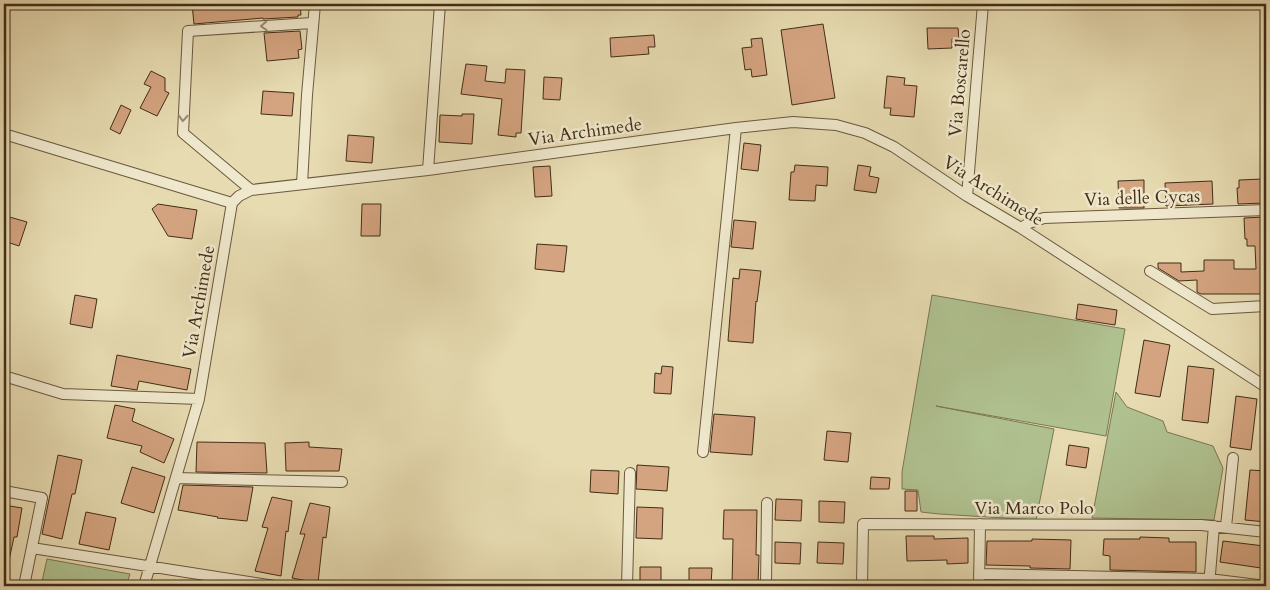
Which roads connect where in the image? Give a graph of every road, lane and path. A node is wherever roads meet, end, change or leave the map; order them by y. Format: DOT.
graph roads {
  1 [pos="314,4"];
  2 [pos="440,4"];
  3 [pos="983,4"];
  4 [pos="312,23"];
  5 [pos="736,128"];
  6 [pos="4,134"];
  7 [pos="428,170"];
  8 [pos="302,184"];
  9 [pos="251,190"];
  10 [pos="967,196"];
  11 [pos="232,203"];
  12 [pos="1266,210"];
  13 [pos="1021,228"];
  14 [pos="1150,271"];
  15 [pos="1266,306"];
  16 [pos="4,376"];
  17 [pos="1266,387"];
  18 [pos="199,399"];
  19 [pos="703,452"];
  20 [pos="1233,458"];
  21 [pos="630,472"];
  22 [pos="176,478"];
  23 [pos="342,482"];
  24 [pos="4,491"];
  25 [pos="768,503"];
  26 [pos="980,524"];
  27 [pos="1214,526"];
  28 [pos="1226,527"];
  29 [pos="1266,532"];
  30 [pos="32,548"];
  31 [pos="150,566"];
  32 [pos="979,574"];
  33 [pos="1209,583"];
  34 [pos="24,586"];
  35 [pos="144,586"];
  36 [pos="275,586"];
  37 [pos="627,586"];
  38 [pos="766,586"];
  39 [pos="862,586"];
  40 [pos="979,586"];
  41 [pos="1265,586"];
  1 -- 4 [label="street"];
  2 -- 7 [label="street"];
  3 -- 10 [label="street, Via Boscarello"];
  4 -- 8 [label="street"];
  4 -- 9 [label="street, one-way"];
  5 -- 7 [label="street, Via Archimede"];
  5 -- 10 [label="street, Via Archimede"];
  5 -- 19 [label="street"];
  6 -- 11 [label="street"];
  7 -- 8 [label="street, Via Archimede"];
  8 -- 9 [label="street, Via Archimede"];
  9 -- 11 [label="street, Via Archimede"];
  10 -- 13 [label="street, Via Archimede"];
  11 -- 18 [label="street, Via Archimede"];
  12 -- 13 [label="street, Via delle Cycas"];
  13 -- 17 [label="street, Via Archimede"];
  14 -- 15 [label="street"];
  16 -- 18 [label="street"];
  18 -- 22 [label="street, Via Archimede"];
  20 -- 28 [label="street"];
  21 -- 37 [label="street"];
  22 -- 23 [label="street"];
  22 -- 31 [label="street, Via Archimede"];
  24 -- 30 [label="street"];
  25 -- 38 [label="street"];
  26 -- 27 [label="street, Via Marco Polo"];
  26 -- 32 [label="street"];
  26 -- 39 [label="street, Via Marco Polo"];
  27 -- 28 [label="street, Via Marco Polo"];
  27 -- 33 [label="street"];
  28 -- 29 [label="street, Via Marco Polo"];
  30 -- 31 [label="street"];
  30 -- 34 [label="street"];
  31 -- 35 [label="street, Via Archimede"];
  31 -- 36 [label="street"];
  32 -- 33 [label="street"];
  32 -- 40 [label="street"];
  33 -- 41 [label="street"];
}
